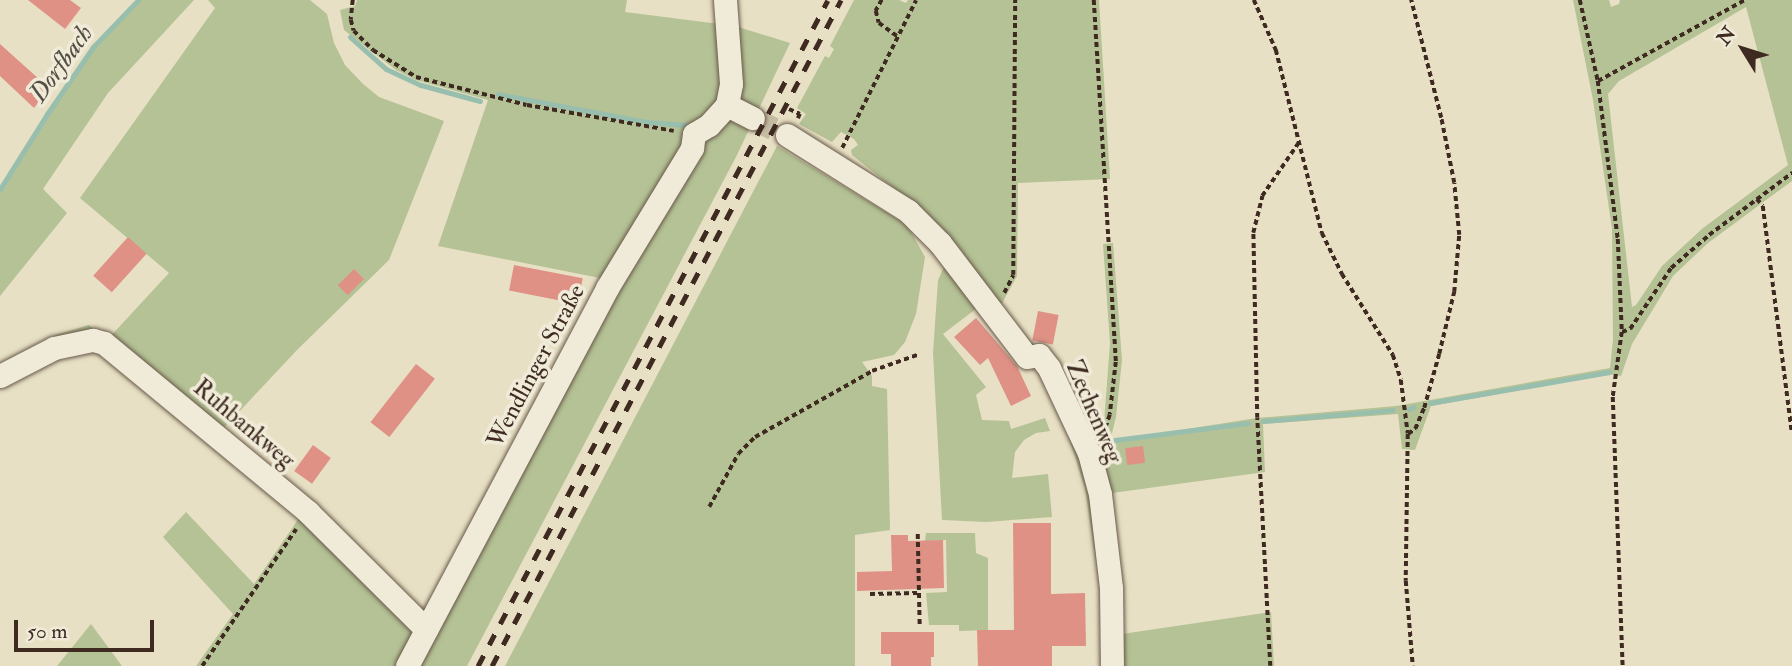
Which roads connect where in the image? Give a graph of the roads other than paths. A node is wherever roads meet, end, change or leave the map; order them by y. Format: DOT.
graph roads {
  1 [pos="725,0"];
  2 [pos="727,105"];
  3 [pos="753,118"];
  4 [pos="793,126"];
  5 [pos="0,376"];
  6 [pos="426,629"];
  7 [pos="407,666"];
  8 [pos="1112,666"];
  1 -- 2 [label="street"];
  2 -- 3 [label="street"];
  2 -- 6 [label="street, Wendlinger Straße"];
  4 -- 8 [label="street, Zechenweg"];
  5 -- 6 [label="street, Ruhbankweg"];
  6 -- 7 [label="street, Wendlinger Straße"];
}
